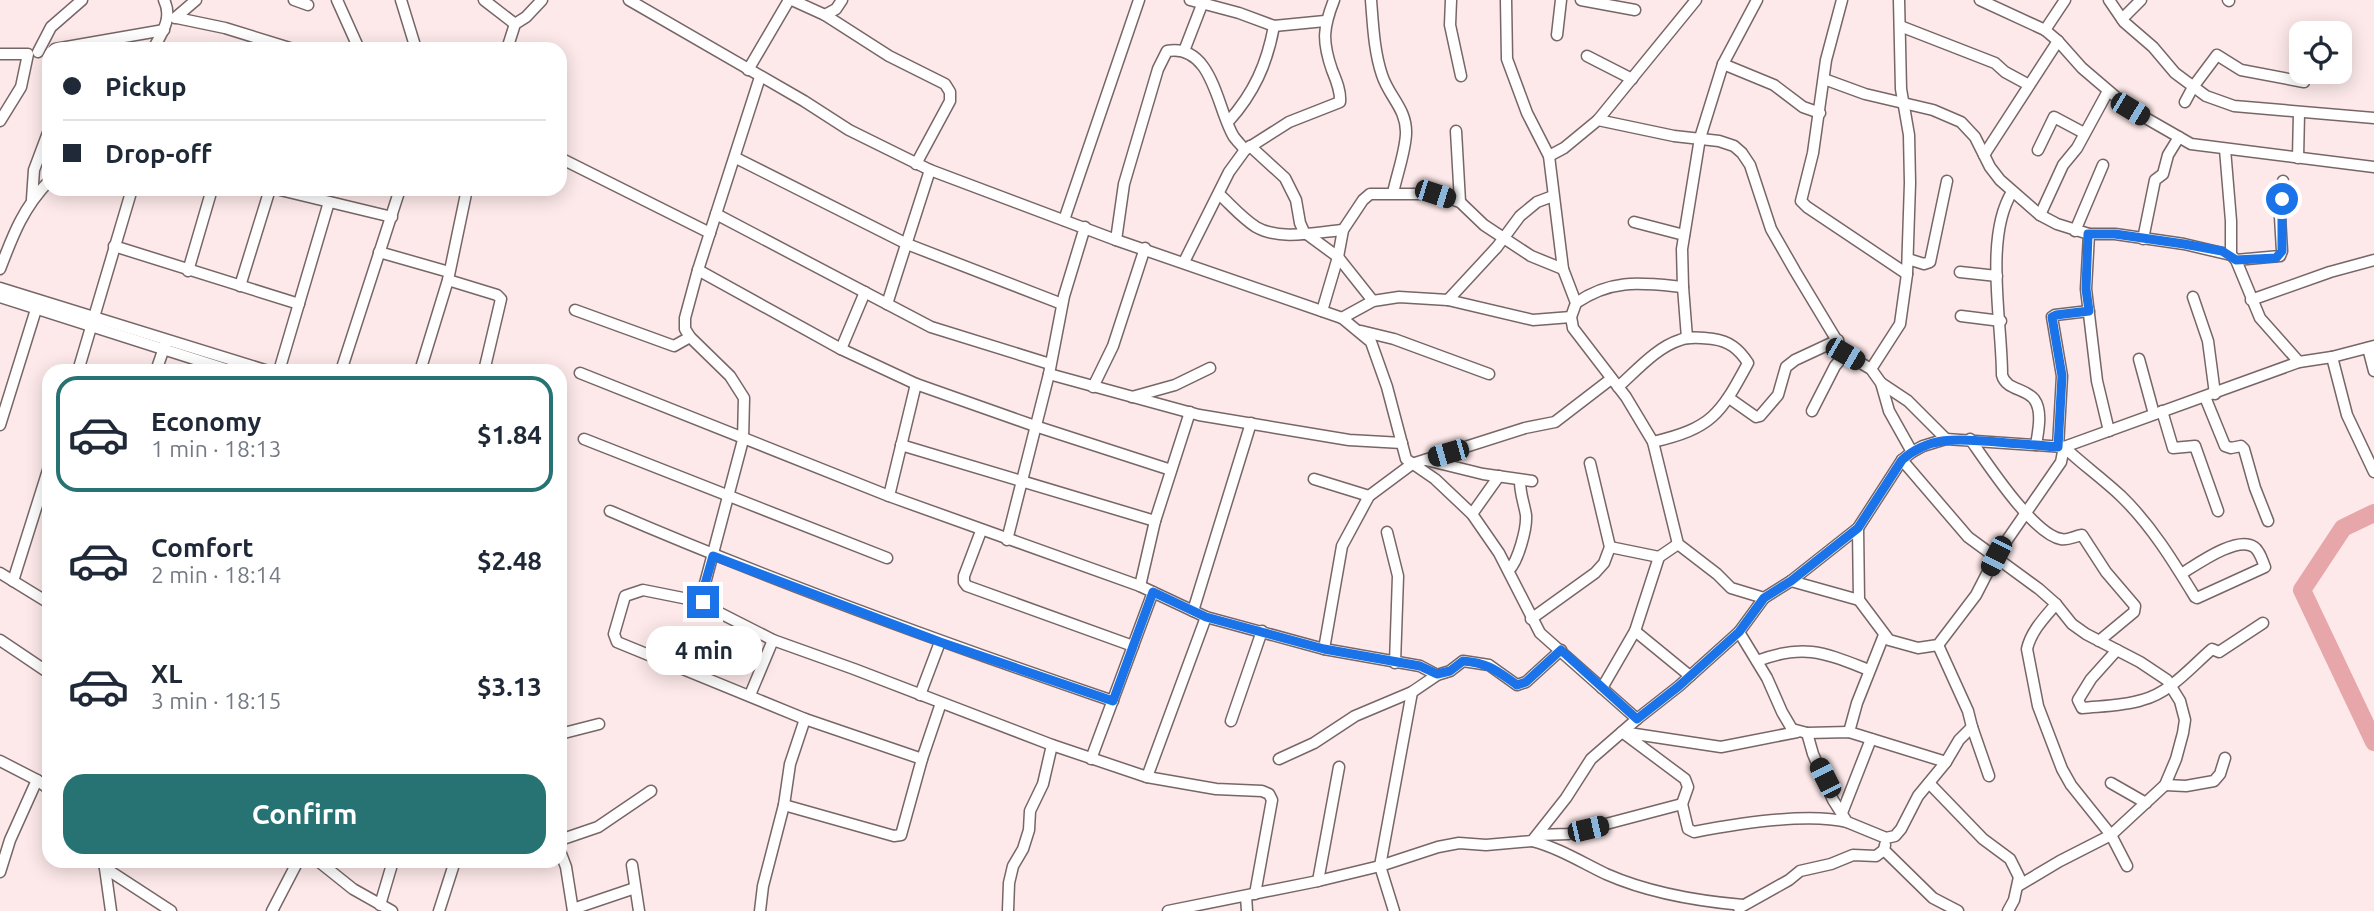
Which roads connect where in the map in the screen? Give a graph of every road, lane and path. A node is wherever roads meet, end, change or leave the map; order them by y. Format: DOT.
graph roads {
  1 [pos="82,0"];
  2 [pos="164,0"];
  3 [pos="195,0"];
  4 [pos="294,0"];
  5 [pos="337,0"];
  6 [pos="401,0"];
  7 [pos="484,0"];
  8 [pos="542,0"];
  9 [pos="629,0"];
  10 [pos="790,0"];
  11 [pos="842,0"];
  12 [pos="1139,0"];
  13 [pos="1190,0"];
  14 [pos="1334,0"];
  15 [pos="1371,0"];
  16 [pos="1451,0"];
  17 [pos="1506,0"];
  18 [pos="1562,0"];
  19 [pos="1581,0"];
  20 [pos="1696,0"];
  21 [pos="1757,0"];
  22 [pos="1842,0"];
  23 [pos="1899,0"];
  24 [pos="1980,0"];
  25 [pos="2065,0"];
  26 [pos="2109,0"];
  27 [pos="2141,0"];
  28 [pos="1203,2"];
  29 [pos="308,5"];
  30 [pos="1635,9"];
  31 [pos="825,15"];
  32 [pos="2122,19"];
  33 [pos="1325,21"];
  34 [pos="170,22"];
  35 [pos="515,24"];
  36 [pos="1274,26"];
  37 [pos="1900,26"];
  38 [pos="2045,30"];
  39 [pos="1557,36"];
  40 [pos="2058,41"];
  41 [pos="43,42"];
  42 [pos="86,42"];
  43 [pos="157,42"];
  44 [pos="269,42"];
  45 [pos="356,42"];
  46 [pos="414,42"];
  47 [pos="509,42"];
  48 [pos="1184,51"];
  49 [pos="38,52"];
  50 [pos="0,54"];
  51 [pos="1587,56"];
  52 [pos="1723,64"];
  53 [pos="748,70"];
  54 [pos="1461,76"];
  55 [pos="760,77"];
  56 [pos="1632,79"];
  57 [pos="1824,79"];
  58 [pos="2289,79"];
  59 [pos="2029,85"];
  60 [pos="2193,87"];
  61 [pos="2108,91"];
  62 [pos="2185,102"];
  63 [pos="1902,103"];
  64 [pos="1820,113"];
  65 [pos="2299,113"];
  66 [pos="2374,118"];
  67 [pos="1598,120"];
  68 [pos="0,121"];
  69 [pos="1228,122"];
  70 [pos="1456,131"];
  71 [pos="2084,134"];
  72 [pos="2179,137"];
  73 [pos="1700,138"];
  74 [pos="1248,148"];
  75 [pos="42,149"];
  76 [pos="2225,149"];
  77 [pos="2038,150"];
  78 [pos="1984,155"];
  79 [pos="1549,156"];
  80 [pos="736,158"];
  81 [pos="2298,158"];
  82 [pos="567,162"];
  83 [pos="916,164"];
  84 [pos="2103,165"];
  85 [pos="2374,167"];
  86 [pos="930,170"];
  87 [pos="1947,181"];
  88 [pos="2283,181"];
  89 [pos="42,188"];
  90 [pos="1393,192"];
  91 [pos="2012,192"];
  92 [pos="1219,194"];
  93 [pos="130,196"];
  94 [pos="210,196"];
  95 [pos="268,196"];
  96 [pos="305,196"];
  97 [pos="398,196"];
  98 [pos="466,196"];
  99 [pos="1553,196"];
  100 [pos="32,199"];
  101 [pos="329,202"];
  102 [pos="1460,202"];
  103 [pos="716,215"];
  104 [pos="2040,215"];
  105 [pos="392,217"];
  106 [pos="1064,220"];
  107 [pos="1634,222"];
  108 [pos="1085,228"];
  109 [pos="1343,229"];
  110 [pos="2075,231"];
  111 [pos="1304,232"];
  112 [pos="710,233"];
  113 [pos="2088,234"];
  114 [pos="1684,235"];
  115 [pos="1504,237"];
  116 [pos="2143,239"];
  117 [pos="1116,240"];
  118 [pos="907,244"];
  119 [pos="114,246"];
  120 [pos="1145,248"];
  121 [pos="379,253"];
  122 [pos="1338,257"];
  123 [pos="2233,257"];
  124 [pos="1908,259"];
  125 [pos="2374,260"];
  126 [pos="1184,262"];
  127 [pos="0,269"];
  128 [pos="1563,269"];
  129 [pos="698,270"];
  130 [pos="188,271"];
  131 [pos="1960,271"];
  132 [pos="1907,274"];
  133 [pos="449,276"];
  134 [pos="1997,276"];
  135 [pos="240,286"];
  136 [pos="0,288"];
  137 [pos="1683,288"];
  138 [pos="865,292"];
  139 [pos="2193,297"];
  140 [pos="0,298"];
  141 [pos="1448,300"];
  142 [pos="2251,300"];
  143 [pos="1373,301"];
  144 [pos="1576,303"];
  145 [pos="37,304"];
  146 [pos="299,304"];
  147 [pos="887,304"];
  148 [pos="1062,304"];
  149 [pos="575,310"];
  150 [pos="1322,310"];
  151 [pos="2089,311"];
  152 [pos="1961,316"];
  153 [pos="1571,317"];
  154 [pos="1342,318"];
  155 [pos="92,321"];
  156 [pos="2001,321"];
  157 [pos="1361,331"];
  158 [pos="690,337"];
  159 [pos="1687,338"];
  160 [pos="1838,340"];
  161 [pos="165,344"];
  162 [pos="2371,347"];
  163 [pos="841,349"];
  164 [pos="1845,354"];
  165 [pos="2332,357"];
  166 [pos="2139,359"];
  167 [pos="2299,362"];
  168 [pos="80,364"];
  169 [pos="158,364"];
  170 [pos="218,364"];
  171 [pos="281,364"];
  172 [pos="343,364"];
  173 [pos="422,364"];
  174 [pos="486,364"];
  175 [pos="1210,368"];
  176 [pos="1049,369"];
  177 [pos="1871,369"];
  178 [pos="2374,371"];
  179 [pos="580,373"];
  180 [pos="1489,374"];
  181 [pos="1615,383"];
  182 [pos="1881,383"];
  183 [pos="916,384"];
  184 [pos="1093,387"];
  185 [pos="2210,395"];
  186 [pos="1132,397"];
  187 [pos="1729,398"];
  188 [pos="1812,411"];
  189 [pos="1190,412"];
  190 [pos="2158,412"];
  191 [pos="1251,423"];
  192 [pos="0,425"];
  193 [pos="1035,426"];
  194 [pos="2109,431"];
  195 [pos="584,439"];
  196 [pos="1947,439"];
  197 [pos="1970,439"];
  198 [pos="743,440"];
  199 [pos="1653,442"];
  200 [pos="1402,443"];
  201 [pos="901,445"];
  202 [pos="2036,445"];
  203 [pos="2061,447"];
  204 [pos="1912,452"];
  205 [pos="1425,460"];
  206 [pos="1902,460"];
  207 [pos="1590,463"];
  208 [pos="1412,464"];
  209 [pos="1171,470"];
  210 [pos="2374,472"];
  211 [pos="1499,476"];
  212 [pos="1314,479"];
  213 [pos="1520,481"];
  214 [pos="1532,481"];
  215 [pos="1020,483"];
  216 [pos="42,489"];
  217 [pos="729,496"];
  218 [pos="889,496"];
  219 [pos="1370,496"];
  220 [pos="610,511"];
  221 [pos="2218,511"];
  222 [pos="2025,513"];
  223 [pos="1472,514"];
  224 [pos="1155,521"];
  225 [pos="2268,521"];
  226 [pos="1858,528"];
  227 [pos="981,531"];
  228 [pos="1387,532"];
  229 [pos="1007,540"];
  230 [pos="1678,544"];
  231 [pos="1610,547"];
  232 [pos="713,556"];
  233 [pos="1996,556"];
  234 [pos="1659,557"];
  235 [pos="887,558"];
  236 [pos="1509,570"];
  237 [pos="0,573"];
  238 [pos="2181,573"];
  239 [pos="13,581"];
  240 [pos="1791,581"];
  241 [pos="1140,586"];
  242 [pos="1153,592"];
  243 [pos="1764,598"];
  244 [pos="42,599"];
  245 [pos="1859,600"];
  246 [pos="703,602"];
  247 [pos="2056,604"];
  248 [pos="1193,611"];
  249 [pos="1206,617"];
  250 [pos="1531,619"];
  251 [pos="2263,623"];
  252 [pos="1262,631"];
  253 [pos="1635,631"];
  254 [pos="1739,632"];
  255 [pos="1884,635"];
  256 [pos="0,640"];
  257 [pos="773,640"];
  258 [pos="2099,641"];
  259 [pos="940,642"];
  260 [pos="1938,645"];
  261 [pos="1133,646"];
  262 [pos="1324,649"];
  263 [pos="1561,650"];
  264 [pos="2117,650"];
  265 [pos="1757,661"];
  266 [pos="1395,663"];
  267 [pos="42,668"];
  268 [pos="1869,670"];
  269 [pos="1437,674"];
  270 [pos="1690,676"];
  271 [pos="2171,685"];
  272 [pos="1602,688"];
  273 [pos="1412,692"];
  274 [pos="750,695"];
  275 [pos="920,695"];
  276 [pos="1113,701"];
  277 [pos="941,703"];
  278 [pos="805,719"];
  279 [pos="1637,719"];
  280 [pos="1231,720"];
  281 [pos="599,724"];
  282 [pos="1972,727"];
  283 [pos="567,732"];
  284 [pos="1622,732"];
  285 [pos="1802,732"];
  286 [pos="1849,732"];
  287 [pos="1871,738"];
  288 [pos="1052,746"];
  289 [pos="2224,758"];
  290 [pos="922,759"];
  291 [pos="1091,759"];
  292 [pos="1279,759"];
  293 [pos="0,761"];
  294 [pos="1946,762"];
  295 [pos="1339,767"];
  296 [pos="1989,776"];
  297 [pos="1147,777"];
  298 [pos="37,780"];
  299 [pos="1929,783"];
  300 [pos="2112,783"];
  301 [pos="42,784"];
  302 [pos="2165,785"];
  303 [pos="651,791"];
  304 [pos="2146,803"];
  305 [pos="1682,804"];
  306 [pos="784,805"];
  307 [pos="1845,818"];
  308 [pos="2111,835"];
  309 [pos="567,838"];
  310 [pos="1535,838"];
  311 [pos="1886,838"];
  312 [pos="1884,850"];
  313 [pos="632,865"];
  314 [pos="1380,866"];
  315 [pos="2127,866"];
  316 [pos="105,868"];
  317 [pos="110,868"];
  318 [pos="294,868"];
  319 [pos="332,868"];
  320 [pos="391,868"];
  321 [pos="453,868"];
  322 [pos="566,868"];
  323 [pos="0,872"];
  324 [pos="1318,881"];
  325 [pos="2018,886"];
  326 [pos="635,888"];
  327 [pos="1251,895"];
  328 [pos="380,905"];
  329 [pos="1740,908"];
  330 [pos="573,910"];
  331 [pos="111,911"];
  332 [pos="171,911"];
  333 [pos="272,911"];
  334 [pos="392,911"];
  335 [pos="439,911"];
  336 [pos="639,911"];
  337 [pos="760,911"];
  338 [pos="1008,911"];
  339 [pos="1168,911"];
  340 [pos="1247,911"];
  341 [pos="1394,911"];
  342 [pos="1958,911"];
  343 [pos="2008,911"];
  1 -- 41 [label="street"];
  2 -- 34 [label="street"];
  3 -- 34 [label="street"];
  4 -- 29 [label="street"];
  5 -- 45 [label="street"];
  6 -- 46 [label="street"];
  7 -- 35 [label="street"];
  8 -- 35 [label="street"];
  9 -- 53 [label="street"];
  10 -- 31 [label="street"];
  10 -- 53 [label="street"];
  11 -- 31 [label="street"];
  12 -- 106 [label="street"];
  13 -- 28 [label="street"];
  14 -- 33 [label="street"];
  15 -- 90 [label="street"];
  16 -- 54 [label="street"];
  17 -- 79 [label="street"];
  18 -- 39 [label="street"];
  19 -- 30 [label="street"];
  20 -- 56 [label="street"];
  21 -- 52 [label="street"];
  22 -- 57 [label="street"];
  23 -- 37 [label="street"];
  24 -- 38 [label="street"];
  25 -- 38 [label="street"];
  26 -- 32 [label="street"];
  27 -- 32 [label="street"];
  28 -- 36 [label="street"];
  28 -- 48 [label="street"];
  31 -- 83 [label="street"];
  32 -- 60 [label="street"];
  33 -- 36 [label="street"];
  33 -- 74 [label="street"];
  34 -- 42 [label="street"];
  34 -- 43 [label="street"];
  34 -- 44 [label="street"];
  35 -- 47 [label="street"];
  36 -- 69 [label="street"];
  37 -- 59 [label="street"];
  37 -- 63 [label="street"];
  38 -- 40 [label="street"];
  40 -- 59 [label="street"];
  40 -- 61 [label="street"];
  48 -- 69 [label="street"];
  48 -- 117 [label="street"];
  49 -- 50 [label="street"];
  49 -- 68 [label="street"];
  51 -- 56 [label="street"];
  52 -- 64 [label="street"];
  52 -- 73 [label="street"];
  53 -- 55 [label="street"];
  55 -- 80 [label="street"];
  55 -- 83 [label="street"];
  56 -- 67 [label="street"];
  57 -- 63 [label="street"];
  57 -- 64 [label="street"];
  58 -- 60 [label="street"];
  59 -- 78 [label="street"];
  60 -- 62 [label="street"];
  60 -- 65 [label="street"];
  61 -- 71 [label="street"];
  61 -- 72 [label="street"];
  63 -- 78 [label="street"];
  63 -- 124 [label="street"];
  64 -- 132 [label="street"];
  65 -- 66 [label="street"];
  65 -- 81 [label="street"];
  67 -- 73 [label="street"];
  67 -- 79 [label="street"];
  69 -- 74 [label="street"];
  70 -- 102 [label="street"];
  71 -- 77 [label="street"];
  71 -- 104 [label="street"];
  72 -- 76 [label="street"];
  72 -- 116 [label="street"];
  73 -- 114 [label="street"];
  73 -- 160 [label="street"];
  74 -- 92 [label="street"];
  74 -- 111 [label="street"];
  75 -- 100 [label="street"];
  76 -- 81 [label="street"];
  76 -- 123 [label="street"];
  78 -- 91 [label="street"];
  79 -- 99 [label="street"];
  80 -- 103 [label="street"];
  80 -- 118 [label="street"];
  81 -- 85 [label="street"];
  82 -- 112 [label="street"];
  83 -- 86 [label="street"];
  84 -- 110 [label="street"];
  86 -- 106 [label="street"];
  86 -- 118 [label="street"];
  87 -- 124 [label="street"];
  88 -- 123 [label="street"];
  89 -- 100 [label="street"];
  90 -- 102 [label="street"];
  90 -- 109 [label="street"];
  91 -- 104 [label="street"];
  91 -- 134 [label="street"];
  92 -- 111 [label="street"];
  92 -- 126 [label="street"];
  93 -- 119 [label="street"];
  94 -- 130 [label="street"];
  95 -- 135 [label="street"];
  96 -- 101 [label="street"];
  97 -- 105 [label="street"];
  98 -- 133 [label="street"];
  99 -- 115 [label="street"];
  99 -- 128 [label="street"];
  100 -- 127 [label="street"];
  101 -- 105 [label="street"];
  101 -- 146 [label="street"];
  102 -- 115 [label="street"];
  103 -- 112 [label="street"];
  103 -- 138 [label="street"];
  104 -- 110 [label="street"];
  105 -- 121 [label="street"];
  106 -- 108 [label="street"];
  107 -- 114 [label="street"];
  108 -- 117 [label="street"];
  108 -- 148 [label="street"];
  109 -- 111 [label="street"];
  109 -- 122 [label="street"];
  110 -- 113 [label="street"];
  111 -- 122 [label="street"];
  112 -- 129 [label="street"];
  113 -- 116 [label="street"];
  113 -- 151 [label="street"];
  114 -- 137 [label="street"];
  115 -- 128 [label="street"];
  115 -- 141 [label="street"];
  116 -- 123 [label="street"];
  117 -- 120 [label="street"];
  118 -- 147 [label="street"];
  118 -- 148 [label="street"];
  119 -- 130 [label="street"];
  119 -- 155 [label="street"];
  120 -- 126 [label="street"];
  120 -- 184 [label="street"];
  121 -- 133 [label="street"];
  121 -- 172 [label="street"];
  122 -- 143 [label="street"];
  122 -- 150 [label="street"];
  123 -- 142 [label="street"];
  124 -- 132 [label="street"];
  125 -- 142 [label="street"];
  126 -- 150 [label="street"];
  128 -- 144 [label="street"];
  129 -- 158 [label="street"];
  129 -- 163 [label="street"];
  130 -- 135 [label="street"];
  131 -- 134 [label="street"];
  132 -- 177 [label="street"];
  133 -- 173 [label="street"];
  133 -- 174 [label="street"];
  134 -- 156 [label="street"];
  135 -- 146 [label="street"];
  136 -- 145 [label="street"];
  137 -- 144 [label="street"];
  137 -- 159 [label="street"];
  138 -- 147 [label="street"];
  138 -- 163 [label="street"];
  139 -- 185 [label="street"];
  140 -- 145 [label="street"];
  141 -- 143 [label="street"];
  141 -- 153 [label="street"];
  142 -- 167 [label="street"];
  143 -- 154 [label="street"];
  144 -- 153 [label="street"];
  145 -- 155 [label="street"];
  145 -- 192 [label="street"];
  146 -- 171 [label="street"];
  147 -- 176 [label="street"];
  148 -- 176 [label="street"];
  149 -- 158 [label="street"];
  150 -- 154 [label="street"];
  151 -- 194 [label="street"];
  151 -- 203 [label="street"];
  152 -- 156 [label="street"];
  153 -- 181 [label="street"];
  154 -- 157 [label="street"];
  155 -- 161 [label="street"];
  155 -- 168 [label="street"];
  156 -- 202 [label="street"];
  157 -- 180 [label="street"];
  157 -- 200 [label="street"];
  158 -- 198 [label="street"];
  159 -- 181 [label="street"];
  159 -- 187 [label="street"];
  160 -- 164 [label="street"];
  160 -- 187 [label="street"];
  161 -- 169 [label="street"];
  161 -- 170 [label="street"];
  162 -- 165 [label="street"];
  162 -- 178 [label="street"];
  163 -- 183 [label="street"];
  164 -- 177 [label="street"];
  164 -- 188 [label="street"];
  165 -- 167 [label="street"];
  165 -- 210 [label="street"];
  166 -- 190 [label="street"];
  167 -- 185 [label="street"];
  175 -- 186 [label="street"];
  176 -- 184 [label="street"];
  176 -- 193 [label="street"];
  177 -- 182 [label="street"];
  179 -- 198 [label="street"];
  181 -- 199 [label="street"];
  181 -- 205 [label="street"];
  182 -- 196 [label="street"];
  182 -- 204 [label="street"];
  183 -- 193 [label="street"];
  183 -- 201 [label="street"];
  184 -- 186 [label="street"];
  185 -- 190 [label="street"];
  185 -- 225 [label="street"];
  186 -- 189 [label="street"];
  187 -- 199 [label="street"];
  189 -- 191 [label="street"];
  189 -- 209 [label="street"];
  190 -- 194 [label="street"];
  190 -- 221 [label="street"];
  191 -- 200 [label="street"];
  191 -- 248 [label="street"];
  193 -- 209 [label="street"];
  193 -- 215 [label="street"];
  194 -- 203 [label="street"];
  195 -- 217 [label="street"];
  196 -- 197 [label="street"];
  196 -- 204 [label="street"];
  197 -- 202 [label="street"];
  197 -- 222 [label="street"];
  198 -- 217 [label="street"];
  198 -- 218 [label="street"];
  199 -- 230 [label="street"];
  200 -- 208 [label="street"];
  201 -- 215 [label="street"];
  201 -- 218 [label="street"];
  202 -- 203 [label="street"];
  203 -- 222 [label="street"];
  203 -- 238 [label="street"];
  204 -- 206 [label="street"];
  205 -- 208 [label="street"];
  205 -- 211 [label="street"];
  206 -- 226 [label="street"];
  206 -- 233 [label="street"];
  207 -- 231 [label="street"];
  208 -- 219 [label="street"];
  208 -- 223 [label="street"];
  209 -- 224 [label="street"];
  211 -- 213 [label="street"];
  211 -- 223 [label="street"];
  212 -- 219 [label="street"];
  213 -- 214 [label="street"];
  213 -- 236 [label="street"];
  215 -- 224 [label="street"];
  215 -- 229 [label="street"];
  216 -- 239 [label="street"];
  217 -- 232 [label="street"];
  217 -- 235 [label="street"];
  218 -- 227 [label="street"];
  219 -- 262 [label="street"];
  220 -- 232 [label="street"];
  222 -- 233 [label="street"];
  222 -- 258 [label="street"];
  223 -- 236 [label="street"];
  224 -- 241 [label="street"];
  226 -- 240 [label="street"];
  226 -- 245 [label="street"];
  227 -- 229 [label="street"];
  227 -- 261 [label="street"];
  228 -- 266 [label="street"];
  229 -- 241 [label="street"];
  230 -- 234 [label="street"];
  230 -- 243 [label="street"];
  231 -- 234 [label="street"];
  231 -- 250 [label="street"];
  232 -- 246 [label="street"];
  232 -- 259 [label="street"];
  233 -- 247 [label="street"];
  233 -- 260 [label="street"];
  234 -- 253 [label="street"];
  236 -- 250 [label="street"];
  237 -- 239 [label="street"];
  238 -- 238 [label="street"];
  239 -- 244 [label="street"];
  240 -- 243 [label="street"];
  240 -- 245 [label="street"];
  241 -- 242 [label="street"];
  242 -- 248 [label="street"];
  242 -- 261 [label="street"];
  243 -- 254 [label="street"];
  245 -- 255 [label="street"];
  246 -- 257 [label="street"];
  246 -- 274 [label="street"];
  247 -- 258 [label="street"];
  247 -- 308 [label="street"];
  248 -- 249 [label="street"];
  249 -- 252 [label="street"];
  249 -- 297 [label="street"];
  250 -- 263 [label="street"];
  251 -- 271 [label="street"];
  252 -- 262 [label="street"];
  252 -- 280 [label="street"];
  253 -- 270 [label="street"];
  253 -- 272 [label="street"];
  254 -- 265 [label="street"];
  254 -- 270 [label="street"];
  255 -- 260 [label="street"];
  255 -- 268 [label="street"];
  256 -- 267 [label="street"];
  257 -- 274 [label="street"];
  257 -- 275 [label="street"];
  258 -- 264 [label="street"];
  259 -- 275 [label="street"];
  259 -- 276 [label="street"];
  260 -- 282 [label="street"];
  261 -- 276 [label="street"];
  262 -- 266 [label="street"];
  263 -- 269 [label="street"];
  263 -- 272 [label="street"];
  264 -- 271 [label="street"];
  264 -- 271 [label="street"];
  265 -- 268 [label="street"];
  265 -- 285 [label="street"];
  266 -- 269 [label="street"];
  268 -- 286 [label="street"];
  269 -- 273 [label="street"];
  270 -- 279 [label="street"];
  271 -- 302 [label="street"];
  272 -- 279 [label="street"];
  273 -- 292 [label="street"];
  273 -- 314 [label="street"];
  274 -- 278 [label="street"];
  275 -- 277 [label="street"];
  276 -- 291 [label="street"];
  277 -- 288 [label="street"];
  277 -- 290 [label="street"];
  278 -- 290 [label="street"];
  278 -- 306 [label="street"];
  279 -- 284 [label="street"];
  281 -- 283 [label="street"];
  282 -- 294 [label="street"];
  282 -- 296 [label="street"];
  284 -- 285 [label="street"];
  284 -- 305 [label="street"];
  284 -- 310 [label="street"];
  285 -- 286 [label="street"];
  285 -- 307 [label="street"];
  286 -- 287 [label="street"];
  287 -- 294 [label="street"];
  287 -- 307 [label="street"];
  288 -- 291 [label="street"];
  288 -- 338 [label="street"];
  289 -- 302 [label="street"];
  290 -- 306 [label="street"];
  291 -- 297 [label="street"];
  293 -- 298 [label="street"];
  294 -- 299 [label="street"];
  295 -- 324 [label="street"];
  297 -- 327 [label="street"];
  298 -- 301 [label="street"];
  298 -- 323 [label="street"];
  299 -- 311 [label="street"];
  299 -- 325 [label="street"];
  300 -- 304 [label="street"];
  302 -- 304 [label="street"];
  303 -- 309 [label="street"];
  304 -- 308 [label="street"];
  305 -- 307 [label="street"];
  305 -- 310 [label="street"];
  306 -- 337 [label="street"];
  307 -- 311 [label="street"];
  308 -- 315 [label="street"];
  308 -- 325 [label="street"];
  310 -- 314 [label="street"];
  310 -- 329 [label="street"];
  311 -- 312 [label="street"];
  312 -- 329 [label="street"];
  312 -- 342 [label="street"];
  313 -- 326 [label="street"];
  314 -- 324 [label="street"];
  314 -- 341 [label="street"];
  316 -- 331 [label="street"];
  317 -- 332 [label="street"];
  318 -- 333 [label="street"];
  319 -- 328 [label="street"];
  320 -- 328 [label="street"];
  321 -- 335 [label="street"];
  322 -- 330 [label="street"];
  324 -- 327 [label="street"];
  325 -- 343 [label="street"];
  326 -- 330 [label="street"];
  326 -- 336 [label="street"];
  327 -- 339 [label="street"];
  327 -- 340 [label="street"];
  328 -- 334 [label="street"];
}
